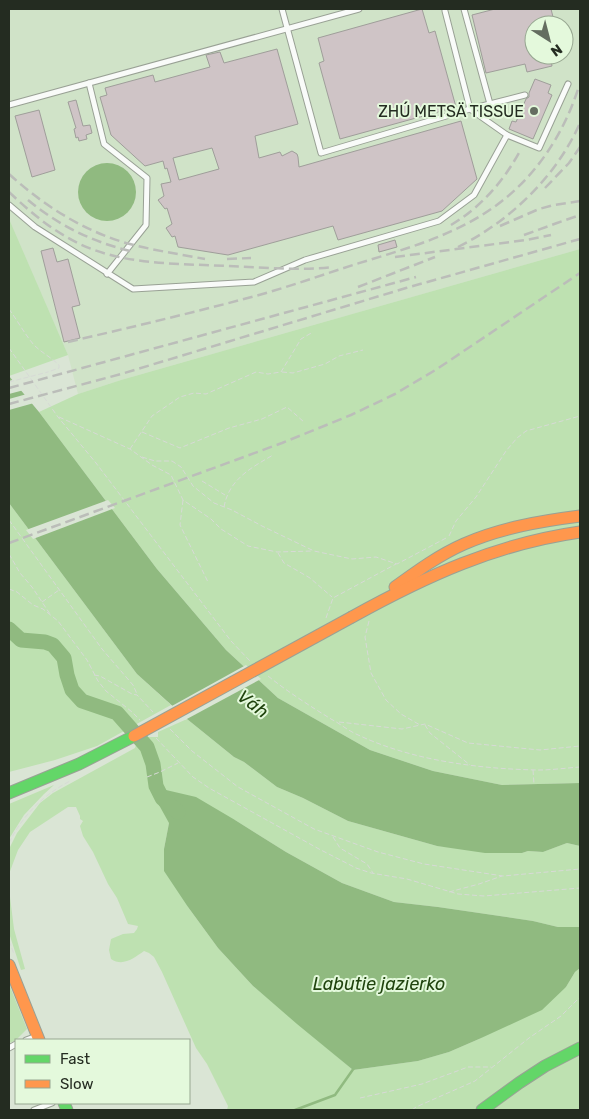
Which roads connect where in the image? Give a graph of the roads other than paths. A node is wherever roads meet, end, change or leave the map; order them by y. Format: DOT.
graph roads {
  1 [pos="282,9"];
  2 [pos="359,9"];
  3 [pos="464,9"];
  4 [pos="445,11"];
  5 [pos="288,28"];
  6 [pos="89,83"];
  7 [pos="568,84"];
  8 [pos="525,95"];
  9 [pos="490,104"];
  10 [pos="9,105"];
  11 [pos="470,109"];
  12 [pos="507,134"];
  13 [pos="9,205"];
  14 [pos="107,274"];
  15 [pos="580,516"];
  16 [pos="580,532"];
  17 [pos="367,614"];
  18 [pos="9,793"];
  19 [pos="9,965"];
  20 [pos="38,1038"];
  21 [pos="580,1048"];
  22 [pos="49,1104"];
  23 [pos="34,1110"];
  24 [pos="482,1110"];
  1 -- 5 [label="lane"];
  2 -- 5 [label="lane"];
  3 -- 9 [label="lane"];
  4 -- 11 [label="lane"];
  5 -- 6 [label="lane"];
  5 -- 11 [label="lane"];
  6 -- 10 [label="lane"];
  6 -- 14 [label="lane"];
  7 -- 12 [label="lane"];
  8 -- 9 [label="lane"];
  9 -- 11 [label="lane"];
  11 -- 12 [label="lane"];
  12 -- 14 [label="lane"];
  13 -- 14 [label="lane"];
  15 -- 17 [label="main road"];
  16 -- 17 [label="main road"];
  17 -- 18 [label="main road, bridge"];
  19 -- 20 [label="main road"];
  21 -- 24 [label="main road"];
  22 -- 23 [label="lane"];
}
